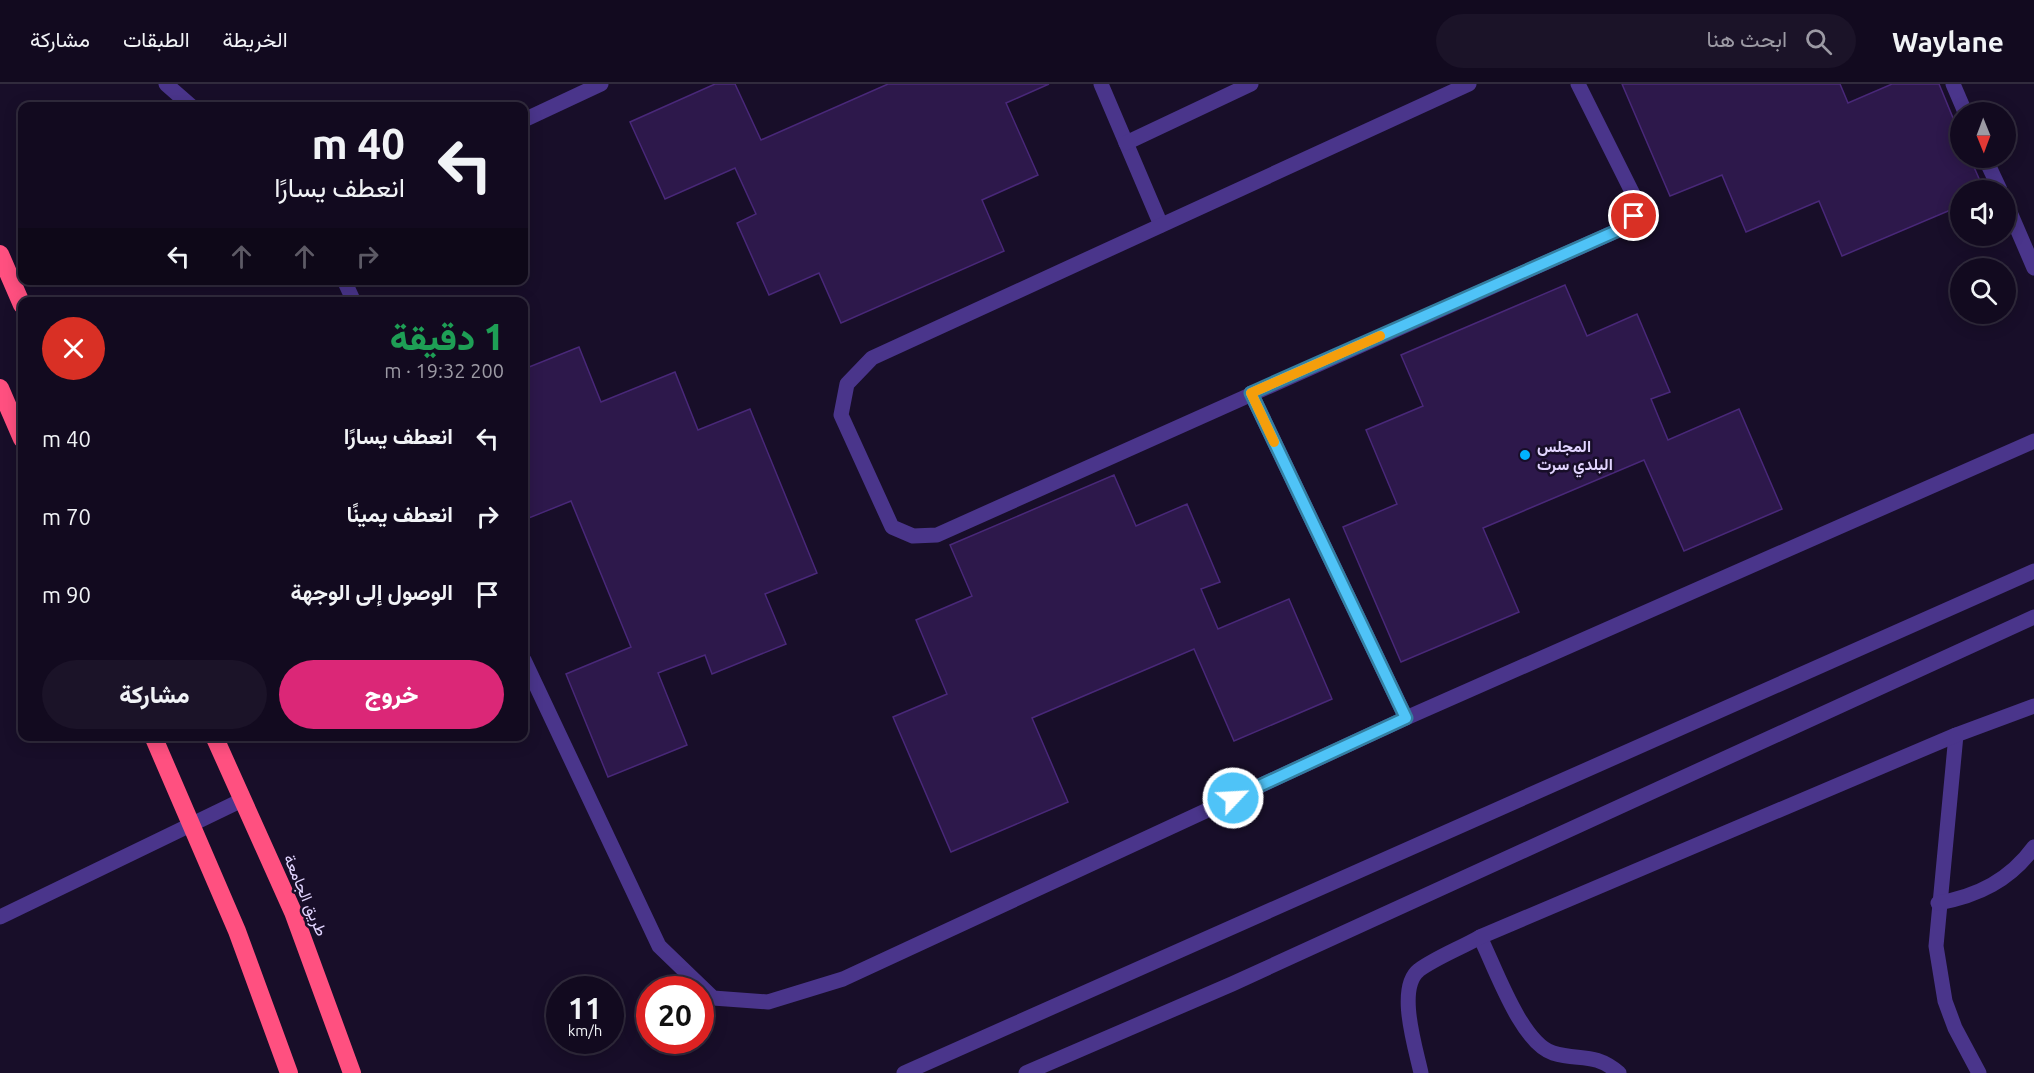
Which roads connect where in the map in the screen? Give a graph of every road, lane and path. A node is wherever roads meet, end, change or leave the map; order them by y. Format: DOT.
graph roads {
  1 [pos="166,84"];
  2 [pos="601,84"];
  3 [pos="1101,84"];
  4 [pos="1251,84"];
  5 [pos="1469,84"];
  6 [pos="1578,84"];
  7 [pos="1953,84"];
  8 [pos="186,102"];
  9 [pos="1961,102"];
  10 [pos="528,118"];
  11 [pos="1126,143"];
  12 [pos="1161,225"];
  13 [pos="2016,226"];
  14 [pos="0,255"];
  15 [pos="2034,268"];
  16 [pos="18,297"];
  17 [pos="0,388"];
  18 [pos="1251,393"];
  19 [pos="18,431"];
  20 [pos="2034,441"];
  21 [pos="2034,571"];
  22 [pos="2034,617"];
  23 [pos="528,668"];
  24 [pos="2034,706"];
  25 [pos="1406,718"];
  26 [pos="1956,735"];
  27 [pos="155,741"];
  28 [pos="216,741"];
  29 [pos="242,800"];
  30 [pos="192,825"];
  31 [pos="2034,847"];
  32 [pos="1938,903"];
  33 [pos="0,917"];
  34 [pos="1480,937"];
  35 [pos="339,1032"];
  36 [pos="289,1073"];
  37 [pos="352,1073"];
  38 [pos="363,1073"];
  39 [pos="904,1073"];
  40 [pos="1026,1073"];
  41 [pos="1421,1073"];
  42 [pos="1618,1073"];
  43 [pos="1979,1073"];
  1 -- 8 [label="street"];
  2 -- 10 [label="street"];
  3 -- 11 [label="street"];
  4 -- 11 [label="street"];
  5 -- 12 [label="street"];
  6 -- 18 [label="street"];
  7 -- 9 [label="street"];
  11 -- 12 [label="street"];
  12 -- 18 [label="street"];
  13 -- 15 [label="street"];
  14 -- 16 [label="highway"];
  17 -- 19 [label="highway"];
  18 -- 25 [label="street"];
  20 -- 25 [label="street"];
  21 -- 39 [label="street"];
  22 -- 40 [label="street"];
  23 -- 25 [label="street"];
  24 -- 26 [label="street"];
  26 -- 32 [label="street"];
  26 -- 34 [label="street"];
  27 -- 30 [label="highway"];
  28 -- 29 [label="highway, طريق الجامعة"];
  29 -- 30 [label="street"];
  29 -- 35 [label="highway, طريق الجامعة"];
  30 -- 33 [label="street"];
  30 -- 36 [label="highway"];
  31 -- 32 [label="street"];
  32 -- 43 [label="street"];
  34 -- 41 [label="street"];
  34 -- 42 [label="street"];
  35 -- 37 [label="highway, طريق الجامعة"];
  35 -- 38 [label="highway"];
}
